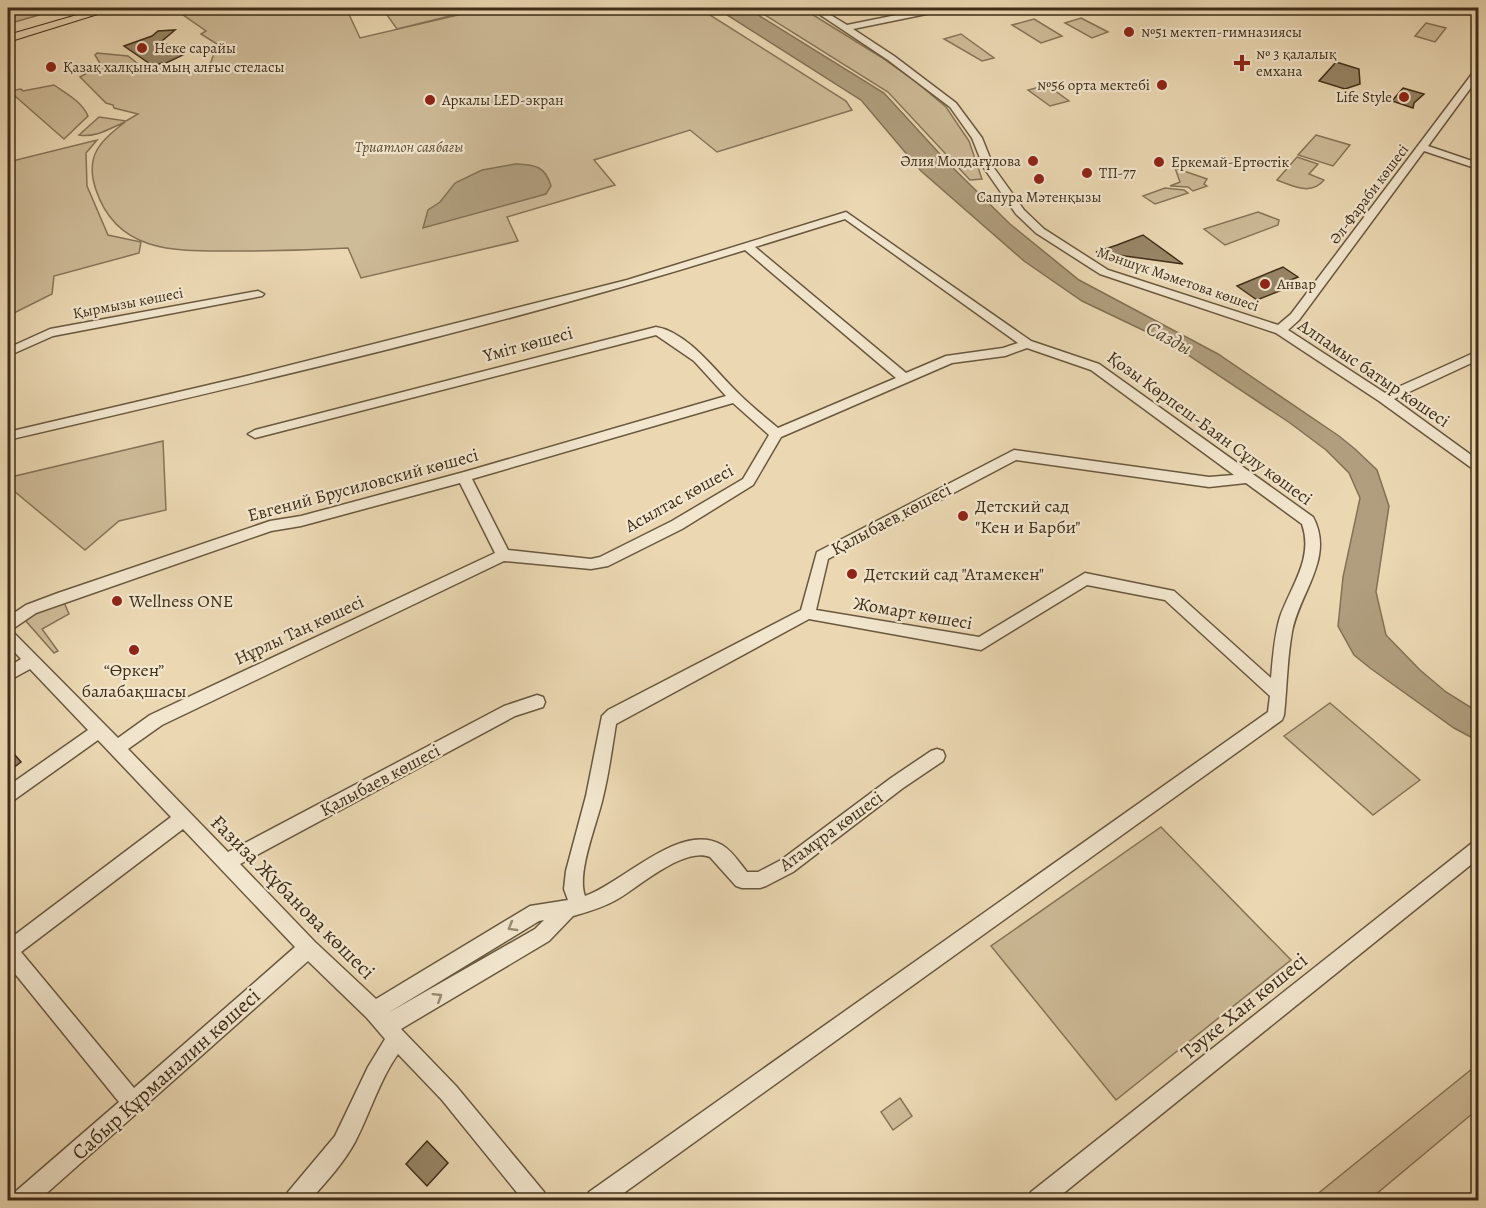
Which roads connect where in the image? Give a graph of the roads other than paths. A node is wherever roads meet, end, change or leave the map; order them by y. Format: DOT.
graph roads {
  1 [pos="89,8"];
  2 [pos="111,8"];
  3 [pos="814,8"];
  4 [pos="941,8"];
  5 [pos="846,28"];
  6 [pos="8,32"];
  7 [pos="8,39"];
  8 [pos="1479,72"];
  9 [pos="1422,147"];
  10 [pos="1479,166"];
  11 [pos="748,247"];
  12 [pos="258,294"];
  13 [pos="1280,330"];
  14 [pos="1027,344"];
  15 [pos="8,352"];
  16 [pos="1477,354"];
  17 [pos="904,378"];
  18 [pos="735,398"];
  19 [pos="1384,398"];
  20 [pos="255,434"];
  21 [pos="776,434"];
  22 [pos="8,436"];
  23 [pos="1479,466"];
  24 [pos="464,477"];
  25 [pos="1249,478"];
  26 [pos="503,555"];
  27 [pos="808,613"];
  28 [pos="8,625"];
  29 [pos="8,635"];
  30 [pos="31,660"];
  31 [pos="8,675"];
  32 [pos="1278,694"];
  33 [pos="537,702"];
  34 [pos="99,731"];
  35 [pos="116,748"];
  36 [pos="937,756"];
  37 [pos="8,795"];
  38 [pos="183,818"];
  39 [pos="1479,849"];
  40 [pos="225,863"];
  41 [pos="573,909"];
  42 [pos="308,948"];
  43 [pos="8,951"];
  44 [pos="374,1011"];
  45 [pos="392,1033"];
  46 [pos="132,1103"];
  47 [pos="23,1200"];
  48 [pos="296,1200"];
  49 [pos="536,1200"];
  50 [pos="597,1200"];
  51 [pos="1040,1200"];
  1 -- 6 [label="main road"];
  2 -- 7 [label="main road"];
  3 -- 5 [label="street, Мәншүк Мәметова көшесі"];
  4 -- 5 [label="street"];
  5 -- 13 [label="street, Мәншүк Мәметова көшесі"];
  8 -- 9 [label="street, Әл-Фараби көшесі"];
  9 -- 10 [label="street"];
  9 -- 13 [label="street, Әл-Фараби көшесі"];
  11 -- 14 [label="street, Қозы Көрпеш-Баян Сұлу көшесі"];
  11 -- 17 [label="street"];
  11 -- 22 [label="street"];
  12 -- 15 [label="street, Қырмызы көшесі"];
  13 -- 19 [label="street, Алпамыс батыр көшесі"];
  14 -- 17 [label="street"];
  14 -- 25 [label="street, Қозы Көрпеш-Баян Сұлу көшесі"];
  16 -- 19 [label="street"];
  17 -- 21 [label="street"];
  18 -- 20 [label="street, Үміт көшесі"];
  18 -- 21 [label="street, Үміт көшесі"];
  18 -- 24 [label="street, Евгений Брусиловский көшесі"];
  19 -- 23 [label="street, Алпамыс батыр көшесі"];
  21 -- 26 [label="street, Асылтас көшесі"];
  24 -- 26 [label="street"];
  24 -- 28 [label="street, Евгений Брусиловский көшесі"];
  25 -- 27 [label="street, Қалыбаев көшесі"];
  25 -- 32 [label="street, Қозы Көрпеш-Баян Сұлу көшесі"];
  26 -- 35 [label="street, Нұрлы Таң көшесі"];
  27 -- 32 [label="street, Жомарт көшесі"];
  27 -- 41 [label="street"];
  29 -- 30 [label="street, Ғазиза Жұбанова көшесі"];
  30 -- 31 [label="street"];
  30 -- 34 [label="street, Ғазиза Жұбанова көшесі"];
  32 -- 50 [label="street"];
  33 -- 40 [label="street, Қалыбаев көшесі"];
  34 -- 35 [label="street, Ғазиза Жұбанова көшесі"];
  34 -- 37 [label="street"];
  35 -- 38 [label="street, Ғазиза Жұбанова көшесі"];
  36 -- 41 [label="street, Атамұра көшесі"];
  38 -- 40 [label="street, Ғазиза Жұбанова көшесі"];
  38 -- 43 [label="street"];
  39 -- 51 [label="street, Тәуке Хан көшесі"];
  40 -- 42 [label="street, Ғазиза Жұбанова көшесі"];
  41 -- 44 [label="street, Атамұра көшесі, one-way"];
  45 -- 41 [label="street, Атамұра көшесі, one-way"];
  42 -- 44 [label="street, Ғазиза Жұбанова көшесі"];
  42 -- 46 [label="street, Сабыр Құрманалин көшесі"];
  43 -- 46 [label="street"];
  44 -- 45 [label="street, Ғазиза Жұбанова көшесі"];
  45 -- 48 [label="street"];
  45 -- 49 [label="street, Ғазиза Жұбанова көшесі"];
  46 -- 47 [label="street, Сабыр Құрманалин көшесі"];
}
